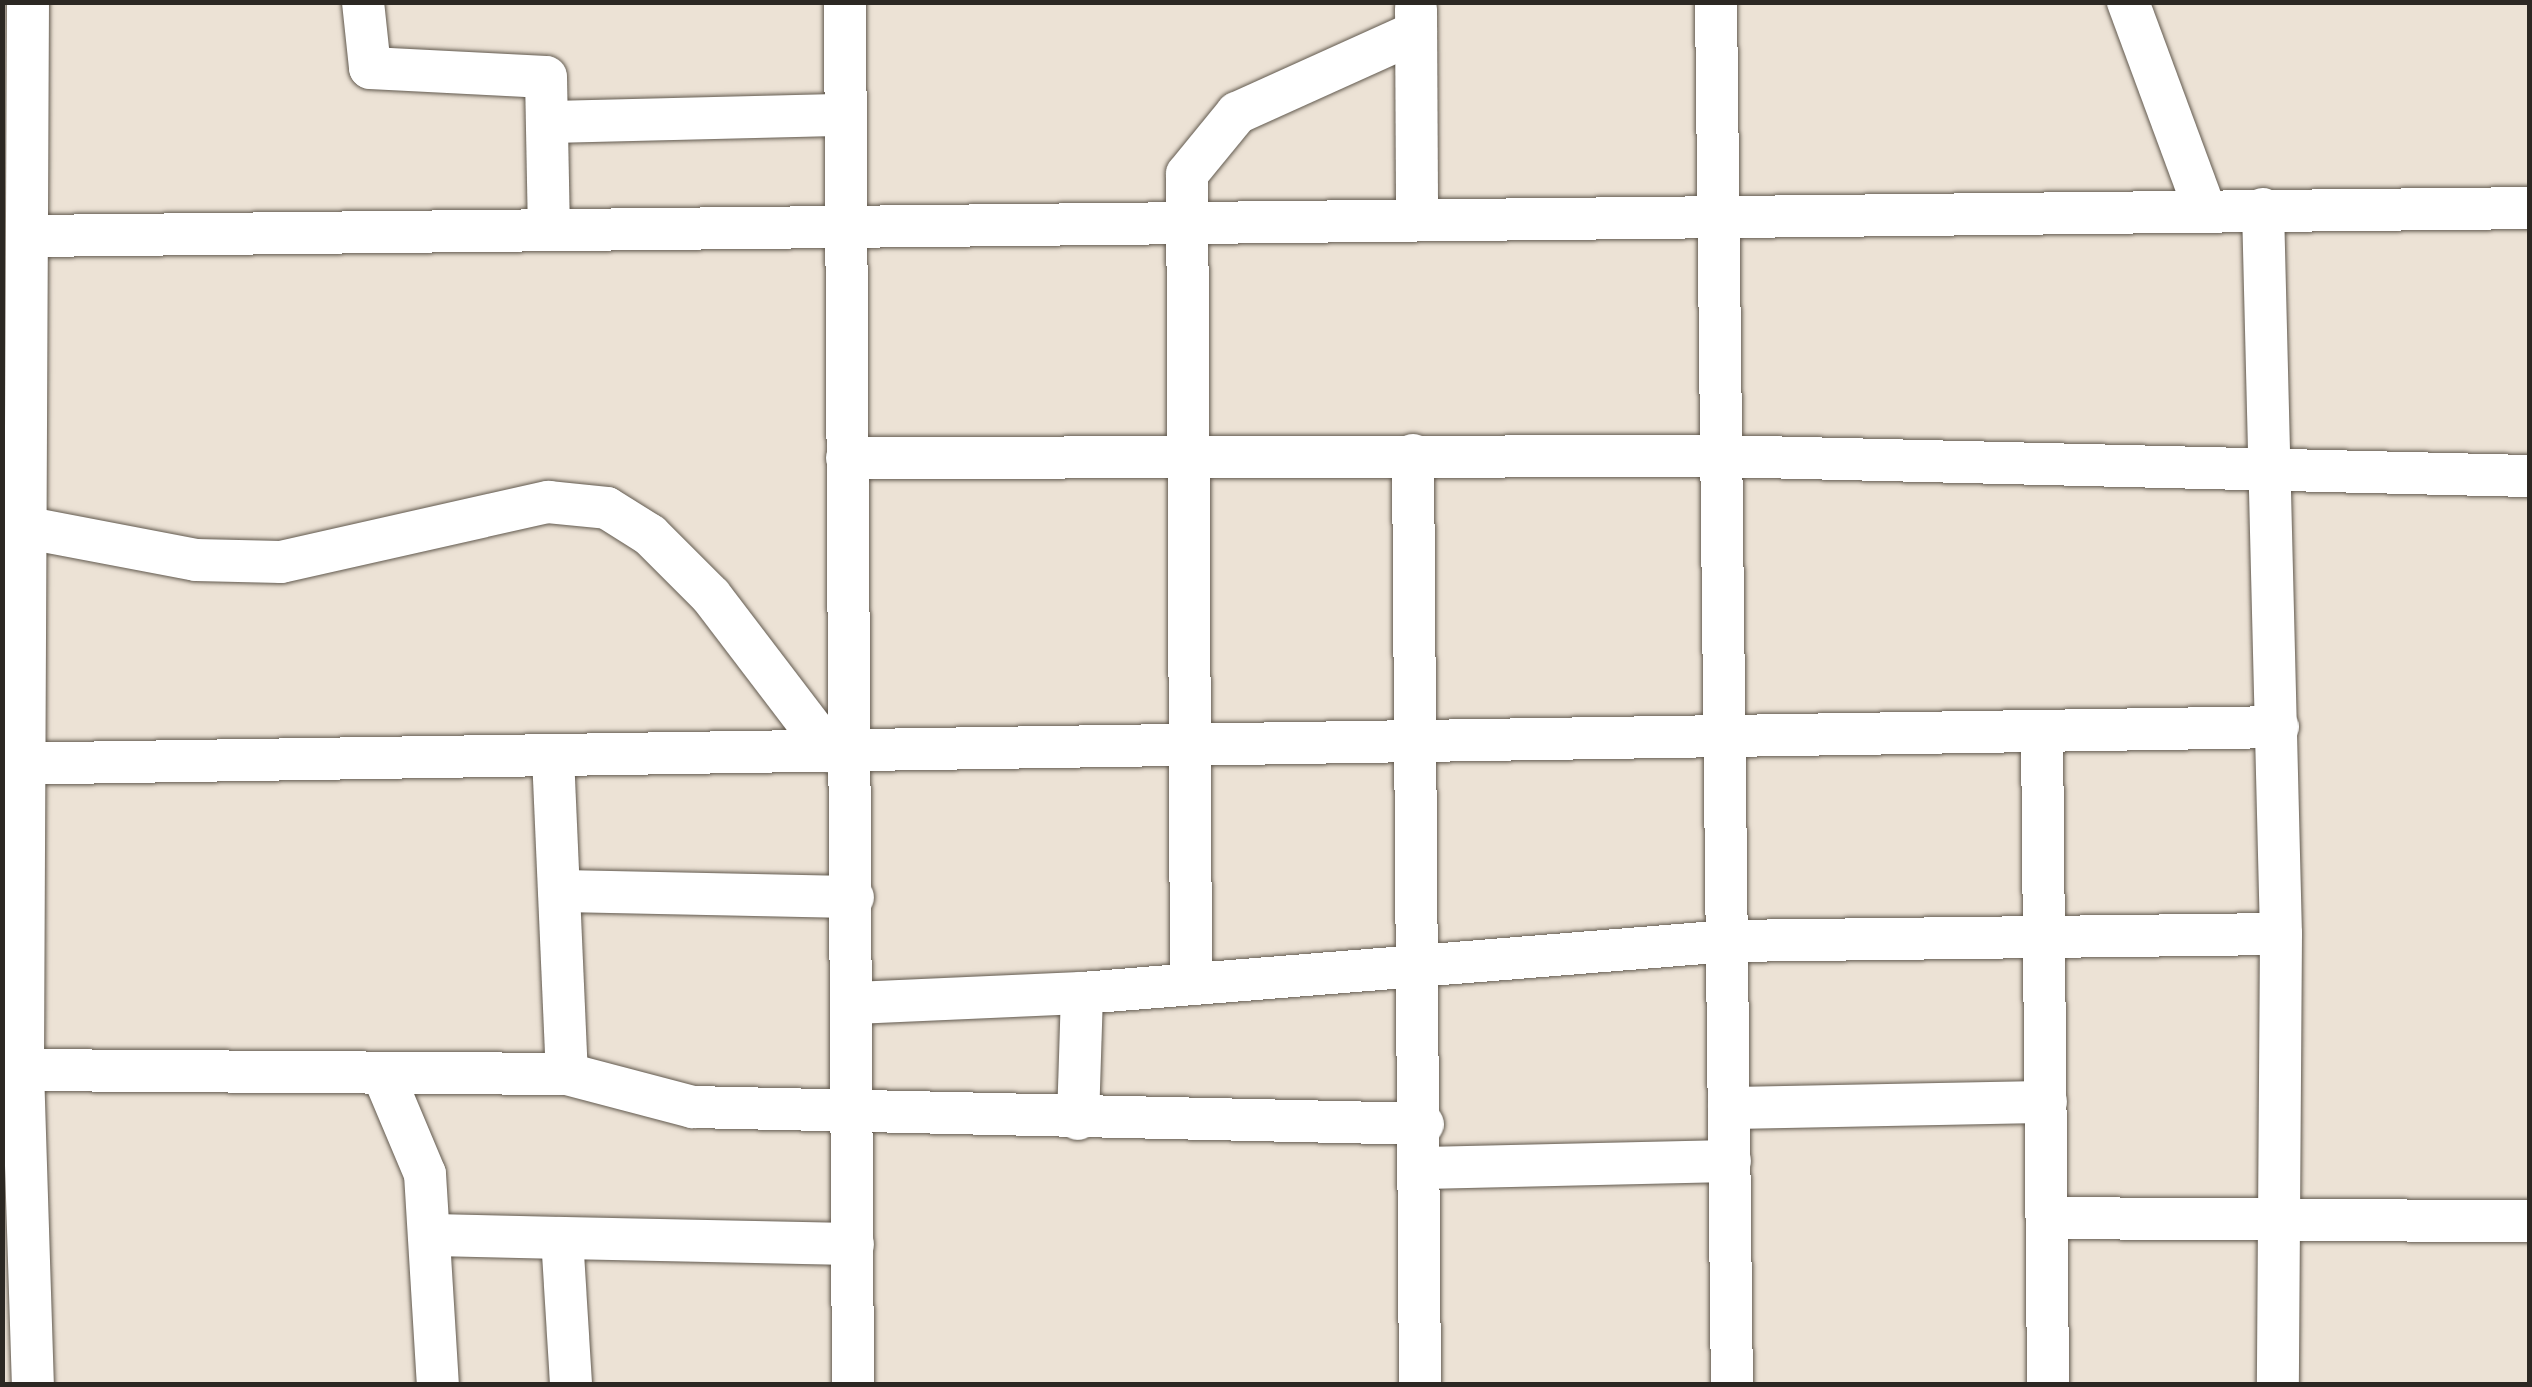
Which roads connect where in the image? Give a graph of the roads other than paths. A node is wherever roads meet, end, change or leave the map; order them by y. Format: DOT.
graph roads {
  1 [pos="28,2"];
  2 [pos="363,2"];
  3 [pos="845,2"];
  4 [pos="1716,2"];
  5 [pos="2128,2"];
  6 [pos="1416,17"];
  7 [pos="15,70"];
  8 [pos="846,114"];
  9 [pos="552,122"];
  10 [pos="2530,208"];
  11 [pos="2205,210"];
  12 [pos="2263,210"];
  13 [pos="1718,216"];
  14 [pos="1417,218"];
  15 [pos="1182,221"];
  16 [pos="846,224"];
  17 [pos="549,229"];
  18 [pos="30,236"];
  19 [pos="1412,455"];
  20 [pos="1185,456"];
  21 [pos="1721,456"];
  22 [pos="848,458"];
  23 [pos="2263,474"];
  24 [pos="2530,476"];
  25 [pos="14,524"];
  26 [pos="2278,728"];
  27 [pos="2042,731"];
  28 [pos="1724,737"];
  29 [pos="1417,742"];
  30 [pos="1190,745"];
  31 [pos="839,751"];
  32 [pos="553,756"];
  33 [pos="13,764"];
  34 [pos="560,890"];
  35 [pos="853,897"];
  36 [pos="2046,933"];
  37 [pos="2281,934"];
  38 [pos="1728,941"];
  39 [pos="1419,962"];
  40 [pos="1192,981"];
  41 [pos="1082,992"];
  42 [pos="853,1004"];
  43 [pos="23,1070"];
  44 [pos="567,1074"];
  45 [pos="385,1079"];
  46 [pos="2046,1102"];
  47 [pos="1729,1108"];
  48 [pos="851,1115"];
  49 [pos="1078,1119"];
  50 [pos="1423,1124"];
  51 [pos="1730,1161"];
  52 [pos="1423,1168"];
  53 [pos="2047,1218"];
  54 [pos="2276,1220"];
  55 [pos="2530,1221"];
  56 [pos="434,1234"];
  57 [pos="562,1238"];
  58 [pos="854,1244"];
  59 [pos="32,1384"];
  60 [pos="438,1384"];
  61 [pos="571,1384"];
  62 [pos="853,1384"];
  63 [pos="1420,1384"];
  64 [pos="1732,1384"];
  65 [pos="2048,1384"];
  66 [pos="2278,1384"];
  1 -- 7 [label="street"];
  2 -- 9 [label="street"];
  3 -- 8 [label="street"];
  4 -- 13 [label="street"];
  5 -- 11 [label="street"];
  6 -- 14 [label="street"];
  6 -- 15 [label="street"];
  7 -- 18 [label="street"];
  8 -- 9 [label="street"];
  8 -- 16 [label="street"];
  9 -- 17 [label="street"];
  10 -- 12 [label="street"];
  11 -- 12 [label="street"];
  11 -- 13 [label="street"];
  12 -- 23 [label="street"];
  13 -- 14 [label="street"];
  13 -- 21 [label="street"];
  14 -- 15 [label="street"];
  15 -- 16 [label="street"];
  15 -- 20 [label="street"];
  16 -- 17 [label="street"];
  16 -- 22 [label="street"];
  17 -- 18 [label="street"];
  18 -- 25 [label="street"];
  19 -- 20 [label="street"];
  19 -- 21 [label="street"];
  19 -- 29 [label="street"];
  20 -- 22 [label="street"];
  20 -- 30 [label="street"];
  21 -- 23 [label="street"];
  21 -- 28 [label="street"];
  22 -- 31 [label="street"];
  23 -- 24 [label="street"];
  23 -- 26 [label="street"];
  25 -- 31 [label="street"];
  25 -- 33 [label="street"];
  26 -- 27 [label="street"];
  26 -- 37 [label="street"];
  27 -- 28 [label="street"];
  27 -- 36 [label="street"];
  28 -- 29 [label="street"];
  28 -- 38 [label="street"];
  29 -- 30 [label="street"];
  29 -- 39 [label="street"];
  30 -- 31 [label="street"];
  30 -- 40 [label="street"];
  31 -- 32 [label="street"];
  31 -- 35 [label="street"];
  32 -- 33 [label="street"];
  32 -- 34 [label="street"];
  33 -- 43 [label="street"];
  34 -- 35 [label="street"];
  34 -- 44 [label="street"];
  35 -- 42 [label="street"];
  36 -- 37 [label="street"];
  36 -- 38 [label="street"];
  36 -- 46 [label="street"];
  37 -- 54 [label="street"];
  38 -- 39 [label="street"];
  38 -- 47 [label="street"];
  39 -- 40 [label="street"];
  39 -- 50 [label="street"];
  40 -- 41 [label="street"];
  41 -- 42 [label="street"];
  41 -- 49 [label="street"];
  42 -- 48 [label="street"];
  43 -- 45 [label="street"];
  43 -- 59 [label="street"];
  44 -- 45 [label="street"];
  44 -- 48 [label="street"];
  45 -- 56 [label="street"];
  46 -- 47 [label="street"];
  46 -- 53 [label="street"];
  47 -- 51 [label="street"];
  48 -- 49 [label="street"];
  48 -- 58 [label="street"];
  49 -- 50 [label="street"];
  50 -- 52 [label="street"];
  51 -- 52 [label="street"];
  51 -- 64 [label="street"];
  52 -- 63 [label="street"];
  53 -- 54 [label="street"];
  53 -- 65 [label="street"];
  54 -- 55 [label="street"];
  54 -- 66 [label="street"];
  56 -- 57 [label="street"];
  56 -- 60 [label="street"];
  57 -- 58 [label="street"];
  57 -- 61 [label="street"];
  58 -- 62 [label="street"];
}
